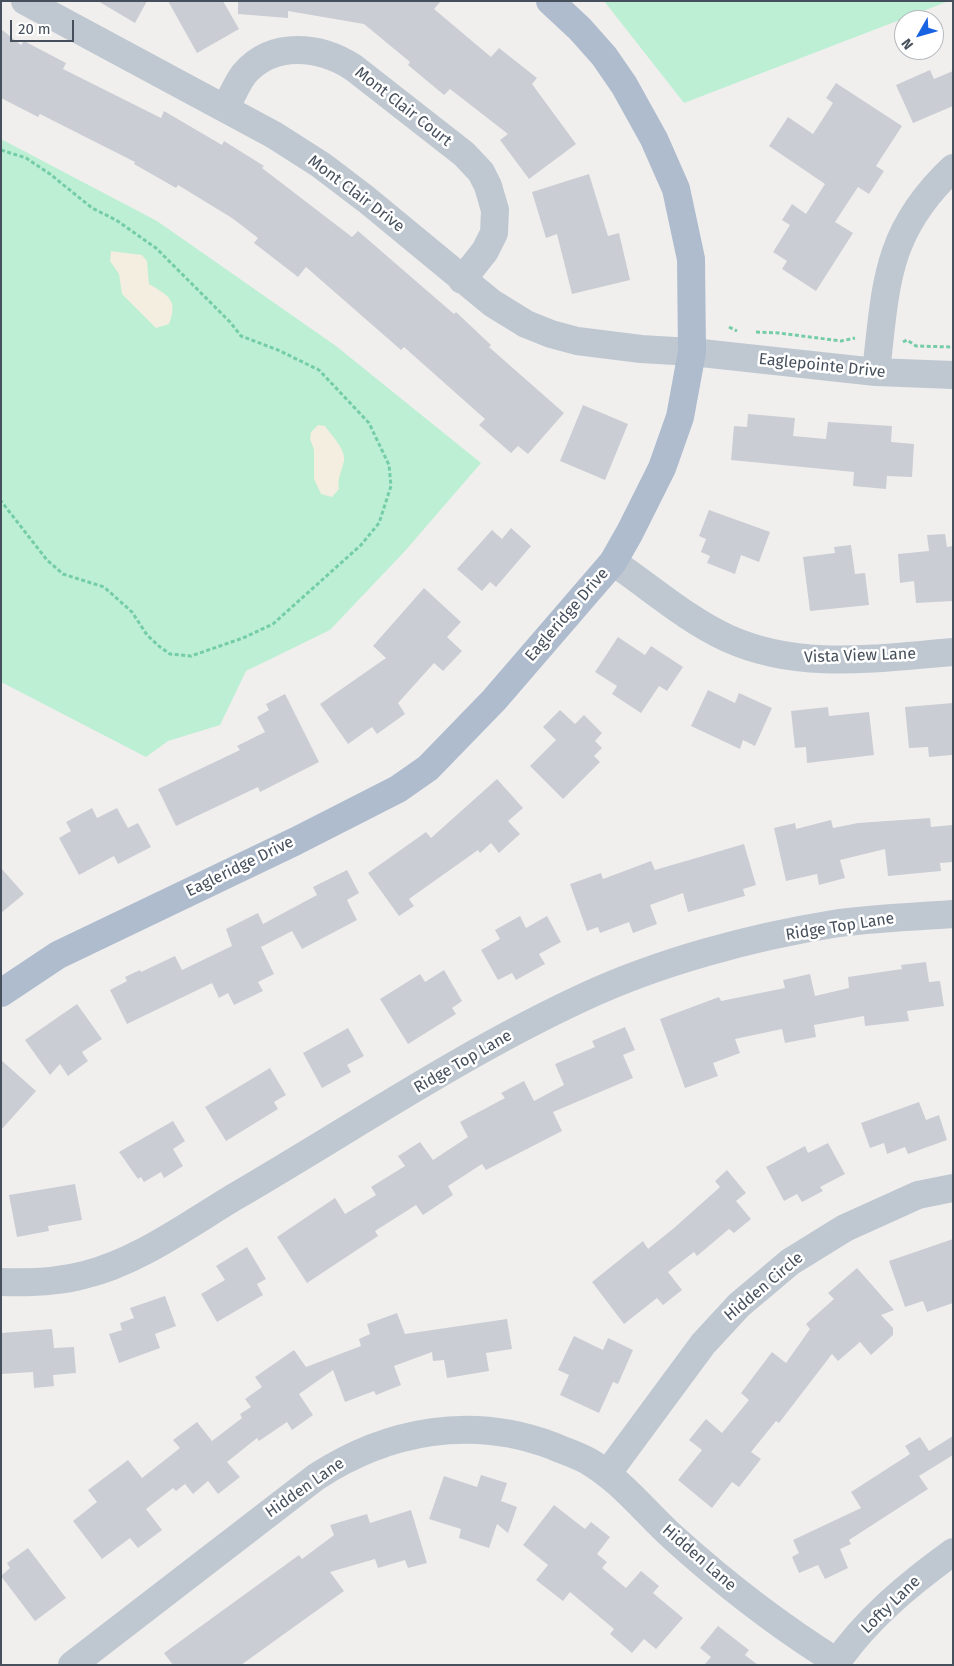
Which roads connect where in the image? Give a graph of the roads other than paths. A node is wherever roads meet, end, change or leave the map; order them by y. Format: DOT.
graph roads {
  1 [pos="25,1"];
  2 [pos="550,1"];
  3 [pos="226,108"];
  4 [pos="953,168"];
  5 [pos="462,280"];
  6 [pos="692,352"];
  7 [pos="876,372"];
  8 [pos="953,375"];
  9 [pos="613,562"];
  10 [pos="953,652"];
  11 [pos="953,914"];
  12 [pos="1,993"];
  13 [pos="953,1188"];
  14 [pos="1,1282"];
  15 [pos="607,1474"];
  16 [pos="953,1552"];
  17 [pos="836,1663"];
  18 [pos="72,1665"];
  1 -- 3 [label="street, Mont Clair Drive"];
  2 -- 6 [label="main road, Eagleridge Drive"];
  3 -- 5 [label="street, Mont Clair Drive"];
  3 -- 5 [label="street, Mont Clair Court"];
  4 -- 7 [label="street"];
  5 -- 6 [label="street, Mont Clair Drive"];
  6 -- 7 [label="street, Eaglepointe Drive"];
  6 -- 9 [label="main road, Eagleridge Drive"];
  7 -- 8 [label="street, Eaglepointe Drive"];
  9 -- 10 [label="street, Vista View Lane"];
  9 -- 12 [label="main road, Eagleridge Drive"];
  11 -- 14 [label="street, Ridge Top Lane"];
  13 -- 15 [label="street, Hidden Circle"];
  15 -- 17 [label="street, Hidden Lane"];
  15 -- 18 [label="street, Hidden Lane"];
  16 -- 17 [label="street, Lofty Lane"];
}
